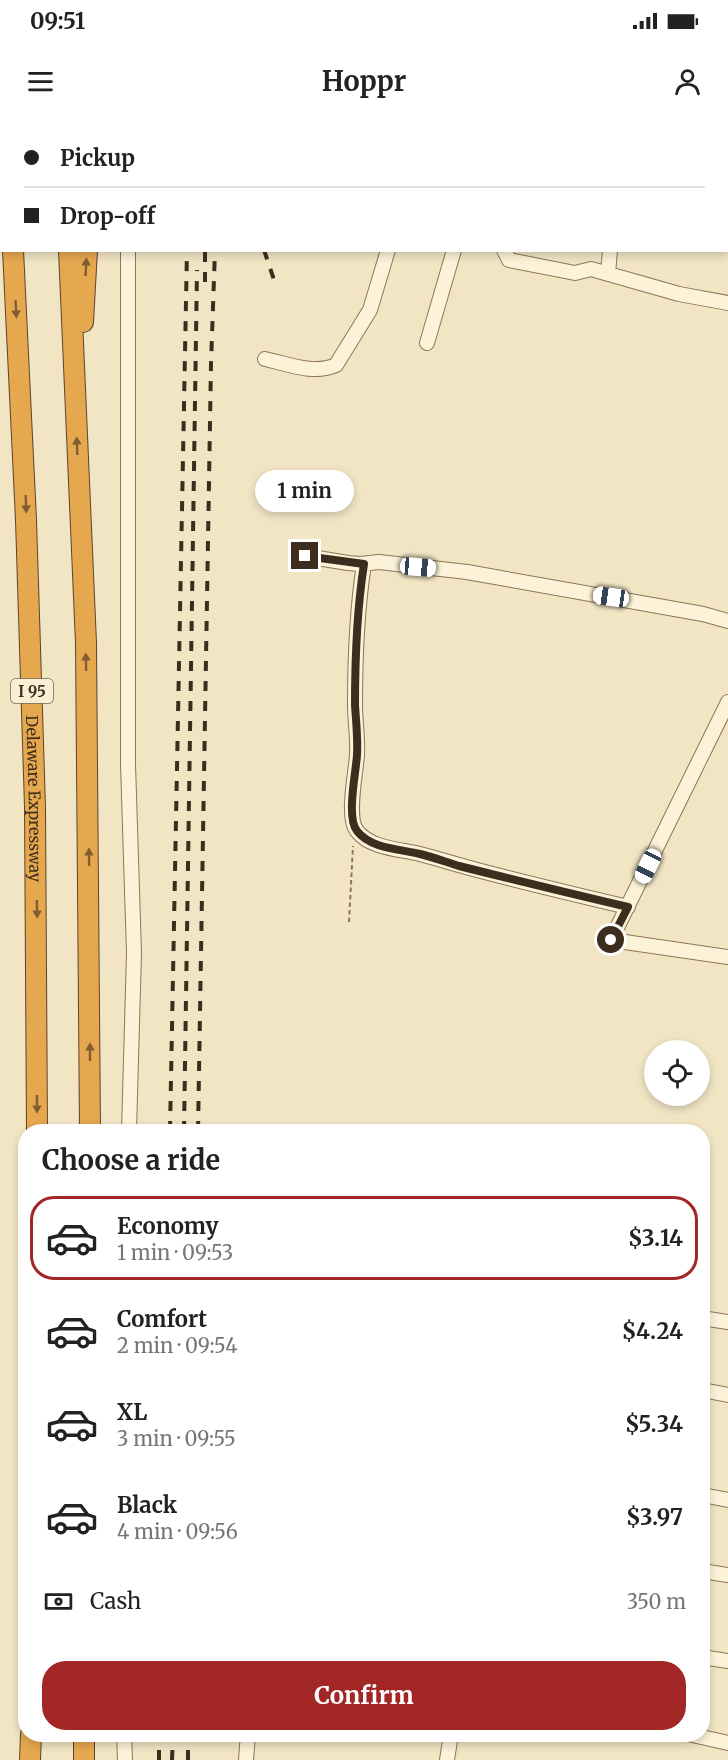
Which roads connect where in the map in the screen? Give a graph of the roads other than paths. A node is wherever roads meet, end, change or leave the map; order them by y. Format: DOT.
graph roads {
  1 [pos="13,252"];
  2 [pos="69,252"];
  3 [pos="87,252"];
  4 [pos="128,252"];
  5 [pos="387,252"];
  6 [pos="453,252"];
  7 [pos="505,252"];
  8 [pos="610,252"];
  9 [pos="608,274"];
  10 [pos="728,303"];
  11 [pos="427,343"];
  12 [pos="265,359"];
  13 [pos="75,387"];
  14 [pos="305,556"];
  15 [pos="364,564"];
  16 [pos="728,621"];
  17 [pos="728,702"];
  18 [pos="628,907"];
  19 [pos="728,957"];
  20 [pos="37,1124"];
  21 [pos="90,1124"];
  22 [pos="129,1124"];
  23 [pos="710,1319"];
  24 [pos="728,1322"];
  25 [pos="710,1392"];
  26 [pos="728,1395"];
  27 [pos="710,1497"];
  28 [pos="728,1500"];
  29 [pos="710,1572"];
  30 [pos="728,1575"];
  31 [pos="710,1658"];
  32 [pos="728,1661"];
  33 [pos="710,1739"];
  34 [pos="31,1742"];
  35 [pos="84,1742"];
  36 [pos="124,1742"];
  37 [pos="247,1742"];
  38 [pos="450,1742"];
  39 [pos="728,1743"];
  40 [pos="30,1760"];
  41 [pos="84,1760"];
  42 [pos="125,1760"];
  43 [pos="246,1760"];
  44 [pos="447,1760"];
  1 -- 20 [label="highway, Delaware Expressway / I 95, one-way"];
  2 -- 13 [label="highway"];
  13 -- 3 [label="highway, one-way"];
  4 -- 22 [label="lane"];
  5 -- 12 [label="lane"];
  6 -- 11 [label="lane"];
  7 -- 9 [label="lane"];
  8 -- 9 [label="lane"];
  9 -- 10 [label="lane"];
  21 -- 13 [label="highway, one-way"];
  14 -- 15 [label="lane"];
  15 -- 16 [label="lane"];
  15 -- 18 [label="lane"];
  17 -- 18 [label="lane"];
  18 -- 19 [label="lane"];
  23 -- 24 [label="lane"];
  25 -- 26 [label="lane"];
  27 -- 28 [label="lane"];
  29 -- 30 [label="lane"];
  31 -- 32 [label="lane"];
  33 -- 39 [label="lane"];
  34 -- 40 [label="highway"];
  35 -- 41 [label="highway"];
  36 -- 42 [label="lane"];
  37 -- 43 [label="lane"];
  38 -- 44 [label="lane"];
}
